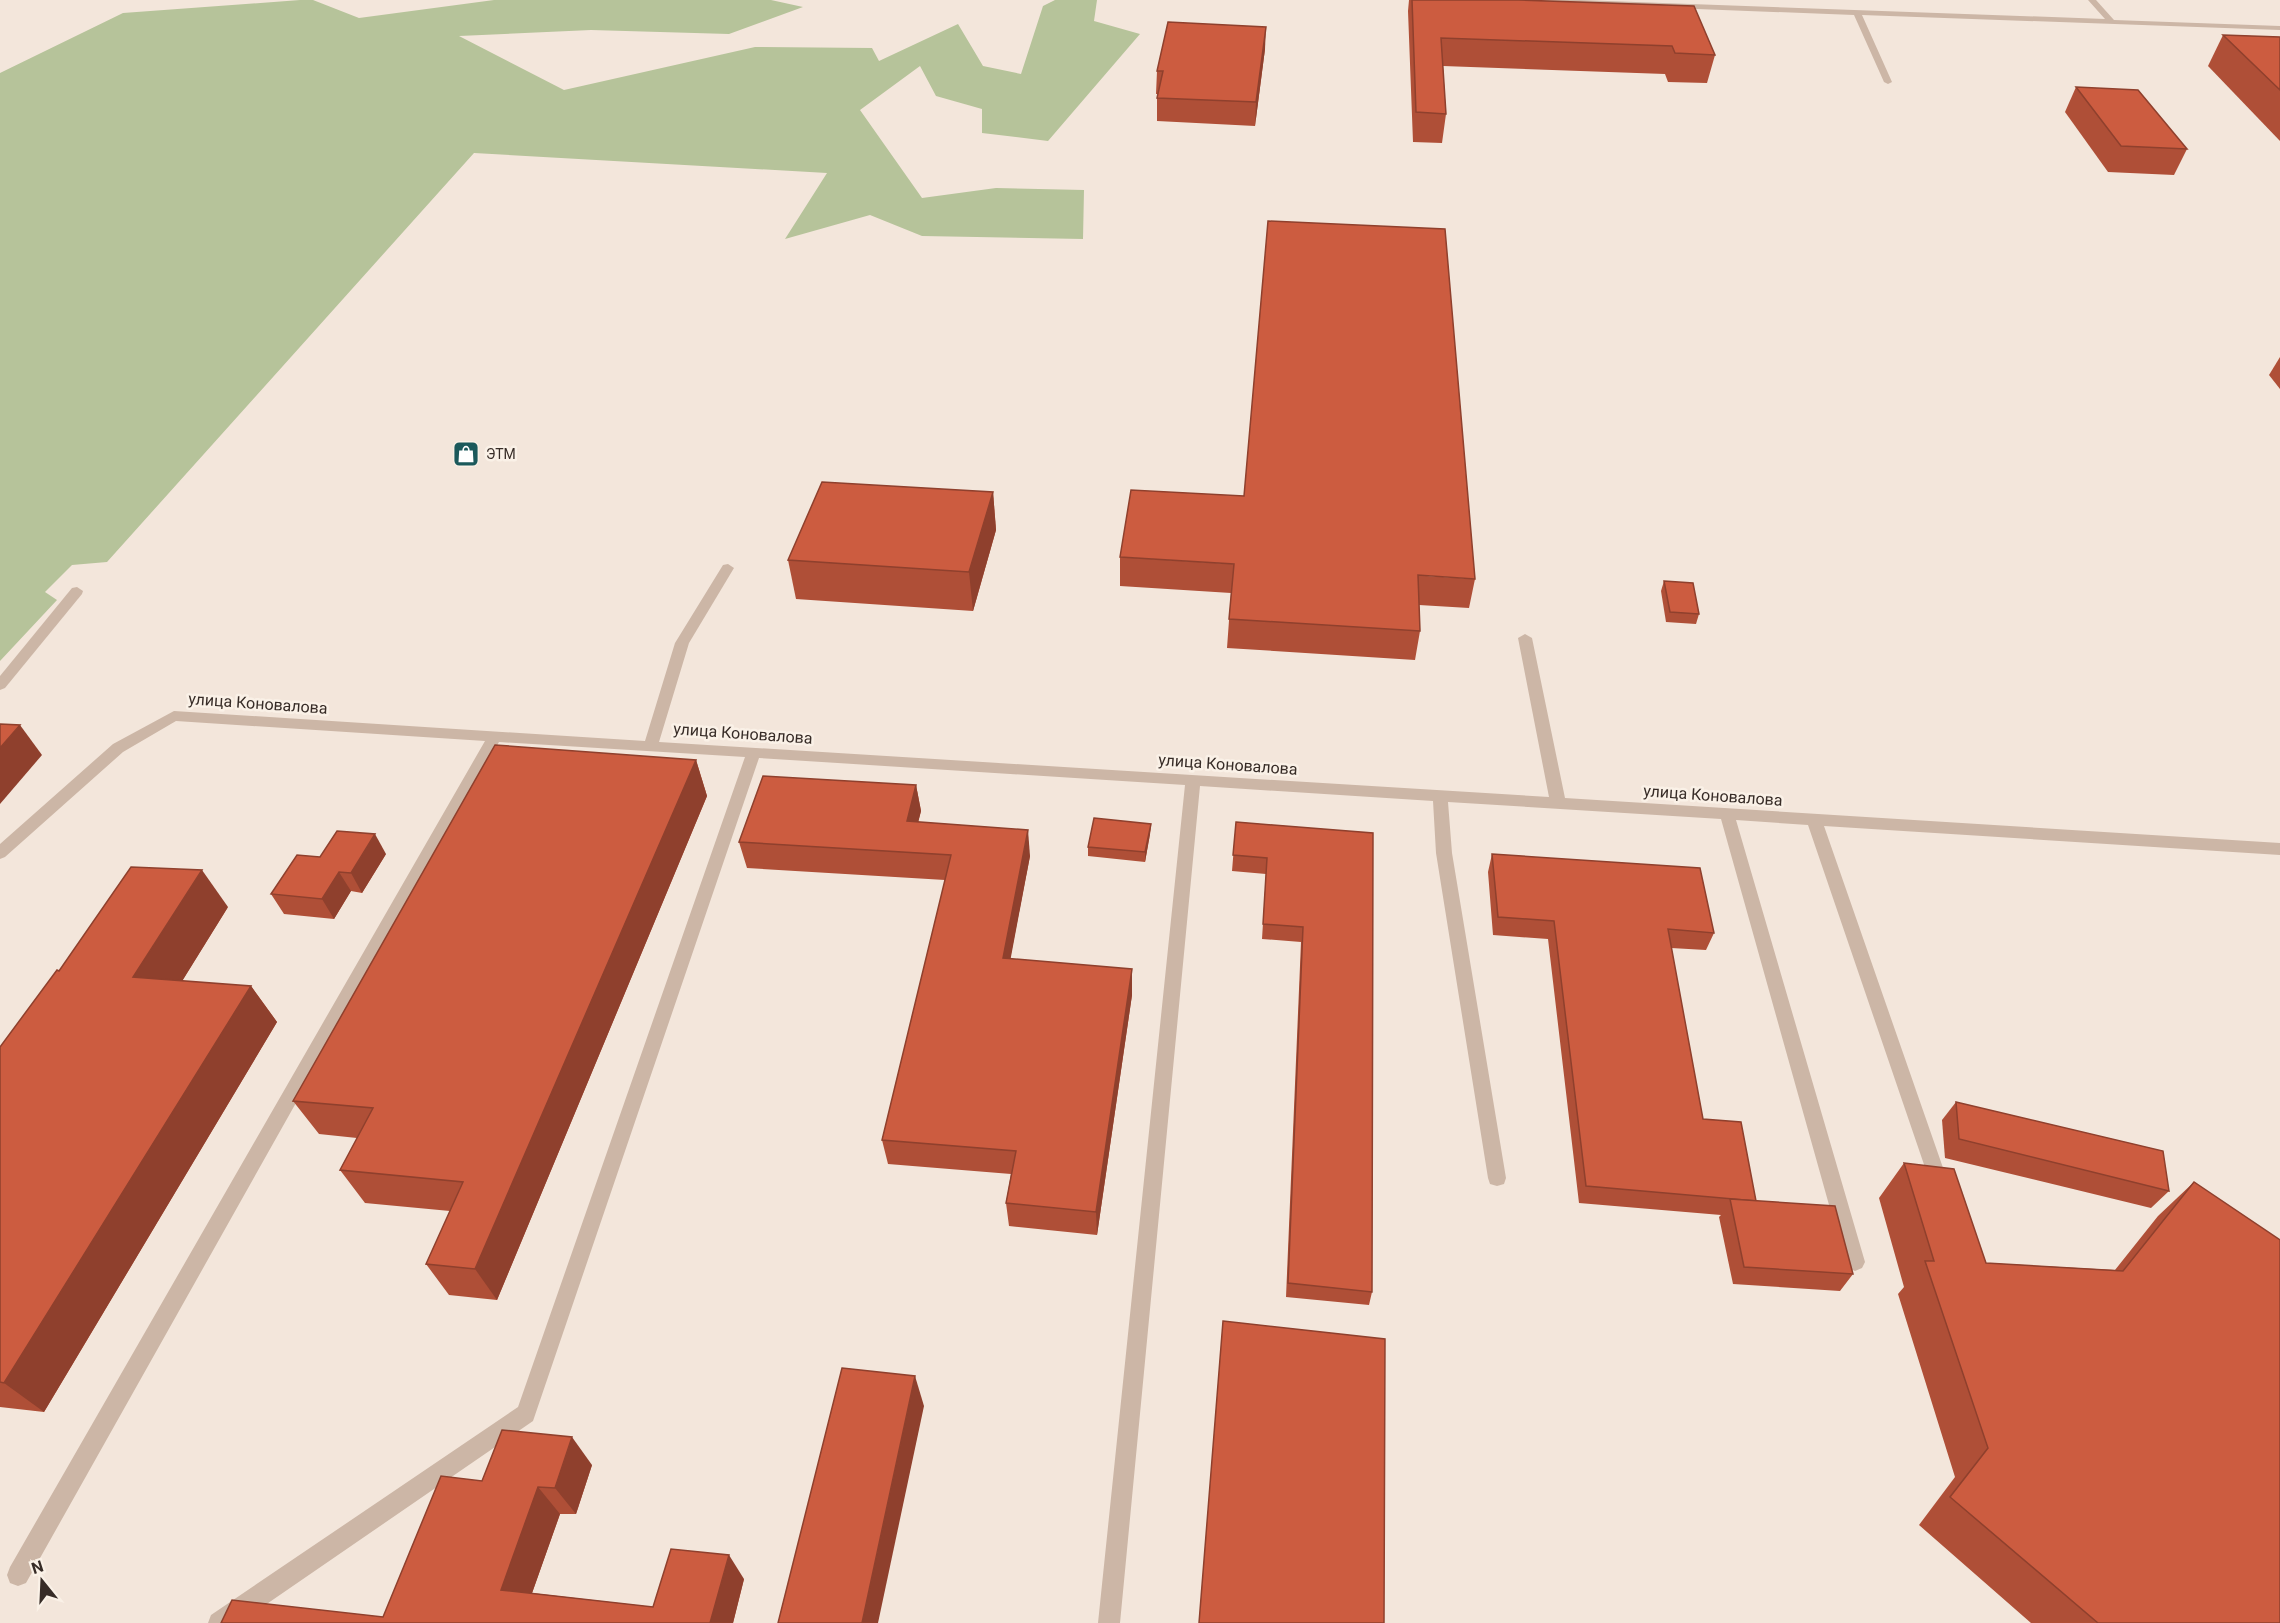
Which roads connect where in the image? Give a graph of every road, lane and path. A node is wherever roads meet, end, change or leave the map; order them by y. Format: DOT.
graph roads {
  1 [pos="1520,0"];
  2 [pos="2092,0"];
  3 [pos="1631,2"];
  4 [pos="1857,12"];
  5 [pos="2112,22"];
  6 [pos="2280,28"];
  7 [pos="1888,82"];
  8 [pos="728,568"];
  9 [pos="77,591"];
  10 [pos="1525,638"];
  11 [pos="0,685"];
  12 [pos="495,736"];
  13 [pos="651,746"];
  14 [pos="754,752"];
  15 [pos="1193,779"];
  16 [pos="1440,795"];
  17 [pos="1558,803"];
  18 [pos="1727,814"];
  19 [pos="1814,819"];
  20 [pos="2280,849"];
  21 [pos="0,853"];
  22 [pos="1497,1178"];
  23 [pos="1947,1203"];
  24 [pos="1855,1263"];
  25 [pos="18,1575"];
  26 [pos="219,1623"];
  27 [pos="1109,1623"];
  1 -- 3 [label="street"];
  2 -- 5 [label="street"];
  3 -- 4 [label="street"];
  4 -- 5 [label="street"];
  4 -- 7 [label="street"];
  5 -- 6 [label="street"];
  8 -- 13 [label="street"];
  9 -- 11 [label="street"];
  10 -- 17 [label="street"];
  12 -- 13 [label="street, улица Коновалова"];
  12 -- 21 [label="street, улица Коновалова"];
  12 -- 25 [label="street"];
  13 -- 14 [label="street, улица Коновалова"];
  14 -- 15 [label="street, улица Коновалова"];
  14 -- 26 [label="street"];
  15 -- 16 [label="street, улица Коновалова"];
  15 -- 27 [label="street"];
  16 -- 17 [label="street, улица Коновалова"];
  16 -- 22 [label="street"];
  17 -- 18 [label="street, улица Коновалова"];
  18 -- 19 [label="street, улица Коновалова"];
  18 -- 24 [label="street"];
  19 -- 20 [label="street, улица Коновалова"];
  19 -- 23 [label="street"];
}
